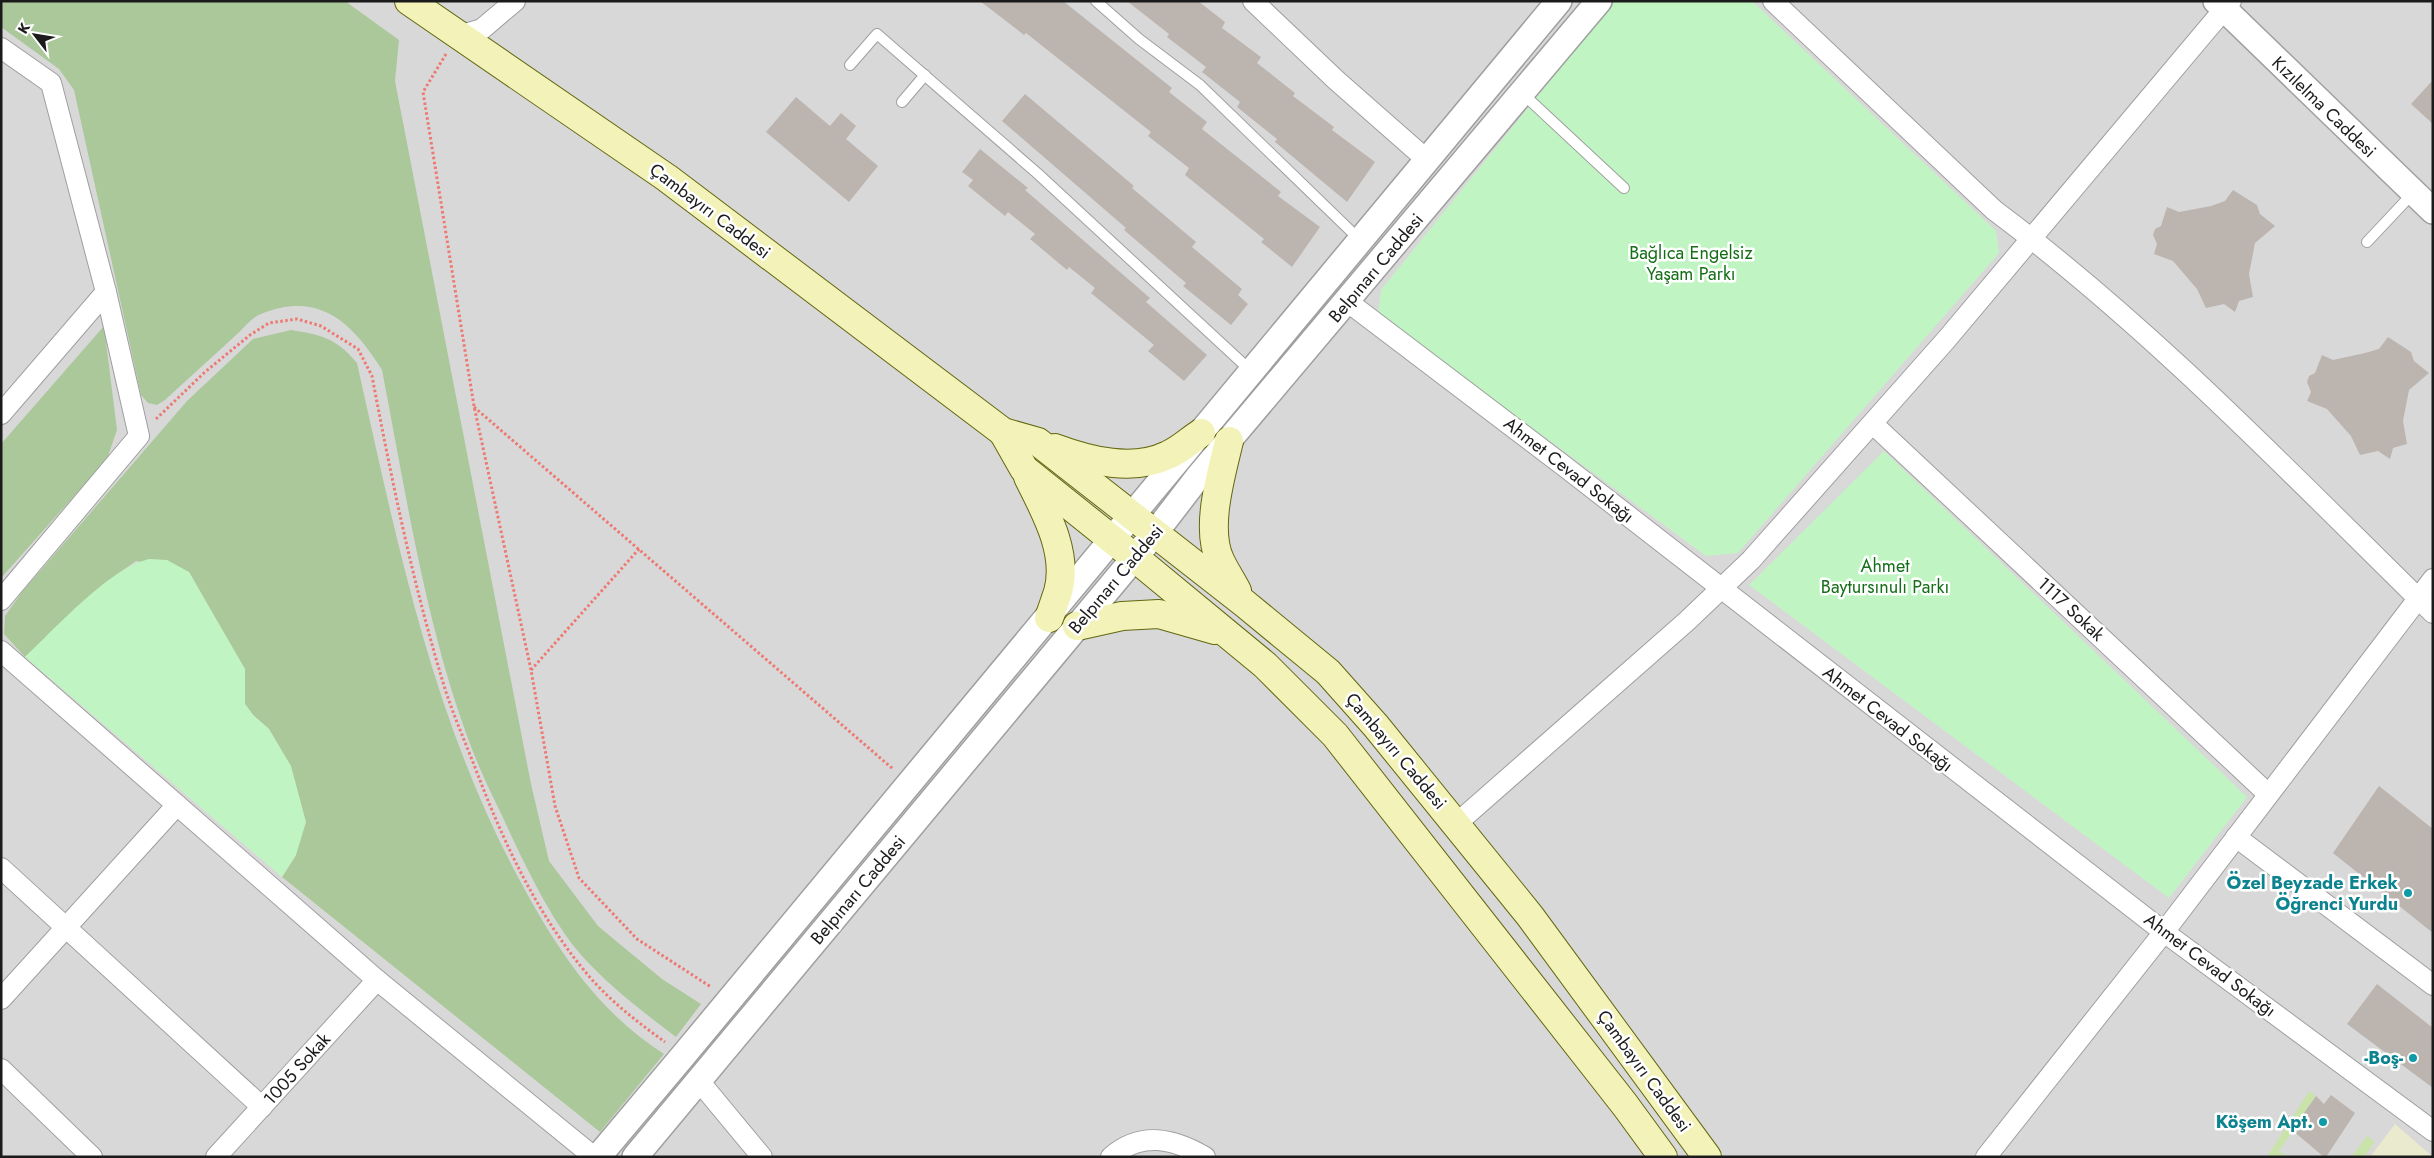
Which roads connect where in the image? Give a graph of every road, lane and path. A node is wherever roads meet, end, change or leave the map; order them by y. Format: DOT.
graph roads {
  1 [pos="409,1"];
  2 [pos="515,1"];
  3 [pos="1096,1"];
  4 [pos="1253,1"];
  5 [pos="1559,1"];
  6 [pos="1599,1"];
  7 [pos="1773,1"];
  8 [pos="2224,4"];
  9 [pos="458,36"];
  10 [pos="1,48"];
  11 [pos="850,65"];
  12 [pos="925,75"];
  13 [pos="1522,93"];
  14 [pos="902,102"];
  15 [pos="1427,160"];
  16 [pos="1624,188"];
  17 [pos="2414,192"];
  18 [pos="2433,211"];
  19 [pos="2031,237"];
  20 [pos="1360,241"];
  21 [pos="2367,242"];
  22 [pos="106,292"];
  23 [pos="1348,302"];
  24 [pos="1251,371"];
  25 [pos="474,406"];
  26 [pos="1,414"];
  27 [pos="1873,424"];
  28 [pos="1002,432"];
  29 [pos="1200,433"];
  30 [pos="139,436"];
  31 [pos="1229,441"];
  32 [pos="1038,442"];
  33 [pos="1024,469"];
  34 [pos="1133,516"];
  35 [pos="1155,533"];
  36 [pos="639,549"];
  37 [pos="1124,549"];
  38 [pos="2433,578"];
  39 [pos="1722,589"];
  40 [pos="2417,598"];
  41 [pos="1,600"];
  42 [pos="1244,603"];
  43 [pos="2433,613"];
  44 [pos="1048,618"];
  45 [pos="1077,626"];
  46 [pos="1227,634"];
  47 [pos="1,651"];
  48 [pos="530,670"];
  49 [pos="910,784"];
  50 [pos="2268,794"];
  51 [pos="177,805"];
  52 [pos="1456,824"];
  53 [pos="2236,836"];
  54 [pos="1,868"];
  55 [pos="67,926"];
  56 [pos="2164,932"];
  57 [pos="377,980"];
  58 [pos="2433,985"];
  59 [pos="1,999"];
  60 [pos="730,1000"];
  61 [pos="684,1056"];
  62 [pos="1,1069"];
  63 [pos="699,1081"];
  64 [pos="262,1107"];
  65 [pos="2433,1131"];
  66 [pos="92,1157"];
  67 [pos="216,1157"];
  68 [pos="594,1157"];
  69 [pos="598,1157"];
  70 [pos="635,1157"];
  71 [pos="762,1157"];
  72 [pos="1111,1157"];
  73 [pos="1204,1157"];
  74 [pos="1663,1157"];
  75 [pos="1707,1157"];
  76 [pos="1986,1157"];
  1 -- 9 [label="main road, Çambayırı Caddesi"];
  2 -- 9 [label="street"];
  3 -- 20 [label="lane"];
  4 -- 15 [label="street"];
  5 -- 15 [label="street, Belpınarı Caddesi"];
  6 -- 13 [label="street, Belpınarı Caddesi"];
  7 -- 19 [label="street"];
  8 -- 17 [label="street, Kızılelma Caddesi"];
  8 -- 19 [label="street"];
  9 -- 25 [label="path"];
  9 -- 28 [label="main road, Çambayırı Caddesi"];
  10 -- 22 [label="street"];
  11 -- 12 [label="lane"];
  12 -- 14 [label="lane"];
  12 -- 24 [label="lane"];
  13 -- 16 [label="lane"];
  13 -- 23 [label="street, Belpınarı Caddesi"];
  15 -- 20 [label="street, Belpınarı Caddesi"];
  17 -- 18 [label="street, Kızılelma Caddesi"];
  17 -- 21 [label="lane"];
  19 -- 27 [label="street"];
  19 -- 40 [label="street"];
  20 -- 24 [label="street, Belpınarı Caddesi"];
  22 -- 26 [label="street"];
  22 -- 30 [label="street"];
  23 -- 31 [label="street, Belpınarı Caddesi"];
  23 -- 39 [label="street, Ahmet Cevad Sokağı"];
  24 -- 29 [label="street, Belpınarı Caddesi"];
  25 -- 36 [label="path"];
  25 -- 48 [label="path"];
  27 -- 39 [label="street"];
  27 -- 50 [label="street, 1117 Sokak"];
  28 -- 32 [label="main road, Çambayırı Caddesi"];
  28 -- 33 [label="main road, Çambayırı Caddesi"];
  29 -- 32 [label="main road"];
  29 -- 34 [label="street, Belpınarı Caddesi"];
  30 -- 41 [label="street"];
  30 -- 61 [label="path"];
  31 -- 35 [label="street, Belpınarı Caddesi"];
  31 -- 42 [label="main road"];
  32 -- 34 [label="main road, Çambayırı Caddesi"];
  33 -- 37 [label="main road, Çambayırı Caddesi"];
  33 -- 44 [label="main road"];
  34 -- 35 [label="main road, Çambayırı Caddesi"];
  34 -- 37 [label="street, Belpınarı Caddesi"];
  35 -- 37 [label="street, Belpınarı Caddesi"];
  35 -- 42 [label="main road, Çambayırı Caddesi"];
  36 -- 48 [label="path"];
  36 -- 49 [label="path"];
  37 -- 44 [label="street, Belpınarı Caddesi"];
  37 -- 45 [label="street, Belpınarı Caddesi"];
  37 -- 46 [label="main road, Çambayırı Caddesi"];
  38 -- 40 [label="street"];
  39 -- 52 [label="street"];
  39 -- 56 [label="street, Ahmet Cevad Sokağı"];
  40 -- 43 [label="street"];
  40 -- 50 [label="street"];
  42 -- 52 [label="main road, Çambayırı Caddesi"];
  44 -- 49 [label="street, Belpınarı Caddesi"];
  45 -- 46 [label="main road"];
  45 -- 63 [label="street, Belpınarı Caddesi"];
  46 -- 74 [label="main road, Çambayırı Caddesi"];
  47 -- 51 [label="street"];
  48 -- 60 [label="path"];
  49 -- 60 [label="street, Belpınarı Caddesi"];
  50 -- 53 [label="street"];
  51 -- 55 [label="street"];
  51 -- 57 [label="street"];
  52 -- 75 [label="main road, Çambayırı Caddesi"];
  53 -- 56 [label="street"];
  53 -- 58 [label="street"];
  54 -- 55 [label="street"];
  55 -- 59 [label="street"];
  55 -- 64 [label="street"];
  56 -- 65 [label="street, Ahmet Cevad Sokağı"];
  56 -- 76 [label="street"];
  57 -- 64 [label="street, 1005 Sokak"];
  57 -- 68 [label="street"];
  60 -- 61 [label="street, Belpınarı Caddesi"];
  61 -- 69 [label="street, Belpınarı Caddesi"];
  62 -- 66 [label="street"];
  63 -- 70 [label="street, Belpınarı Caddesi"];
  63 -- 71 [label="street"];
  64 -- 67 [label="street, 1005 Sokak"];
  72 -- 73 [label="street"];
}
